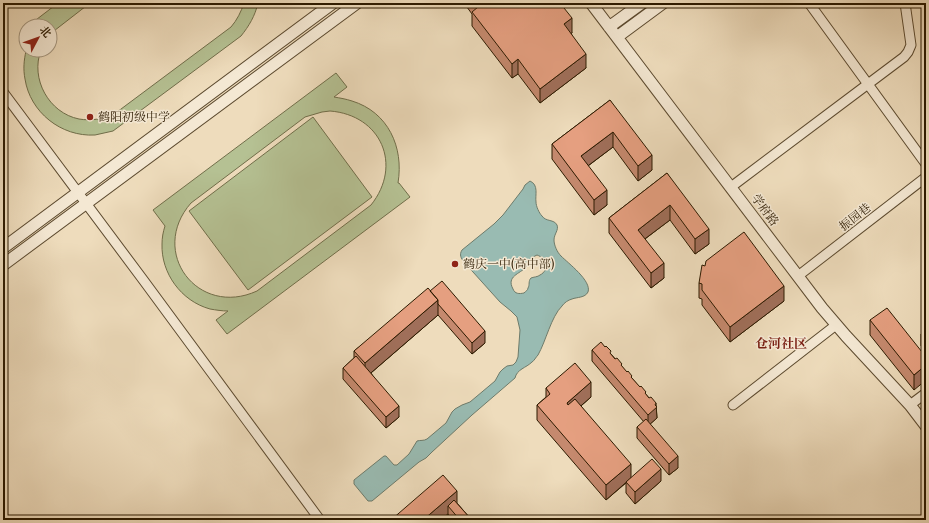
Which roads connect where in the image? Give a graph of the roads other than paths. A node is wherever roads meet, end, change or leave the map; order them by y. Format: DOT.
graph roads {
  1 [pos="333,3"];
  2 [pos="357,3"];
  3 [pos="591,3"];
  4 [pos="642,3"];
  5 [pos="663,3"];
  6 [pos="809,3"];
  7 [pos="905,3"];
  8 [pos="609,27"];
  9 [pos="617,37"];
  10 [pos="868,84"];
  11 [pos="3,92"];
  12 [pos="926,164"];
  13 [pos="926,177"];
  14 [pos="731,187"];
  15 [pos="78,192"];
  16 [pos="86,204"];
  17 [pos="3,248"];
  18 [pos="3,265"];
  19 [pos="798,276"];
  20 [pos="836,324"];
  21 [pos="926,393"];
  22 [pos="733,405"];
  23 [pos="910,405"];
  24 [pos="926,426"];
  25 [pos="320,520"];
  1 -- 15 [label="street"];
  2 -- 16 [label="street"];
  3 -- 8 [label="street, 学府路"];
  4 -- 8 [label="street"];
  5 -- 9 [label="street"];
  6 -- 10 [label="street"];
  7 -- 10 [label="street"];
  8 -- 9 [label="street, 学府路"];
  9 -- 14 [label="street, 学府路"];
  10 -- 12 [label="street"];
  10 -- 14 [label="street"];
  11 -- 15 [label="street"];
  13 -- 19 [label="street, 振园巷"];
  14 -- 19 [label="street, 学府路"];
  15 -- 16 [label="street"];
  15 -- 17 [label="street"];
  16 -- 18 [label="street"];
  16 -- 25 [label="street"];
  19 -- 20 [label="street, 学府路"];
  20 -- 22 [label="street"];
  20 -- 23 [label="street, 学府路"];
  21 -- 23 [label="street"];
  23 -- 24 [label="street, 学府路"];
}
